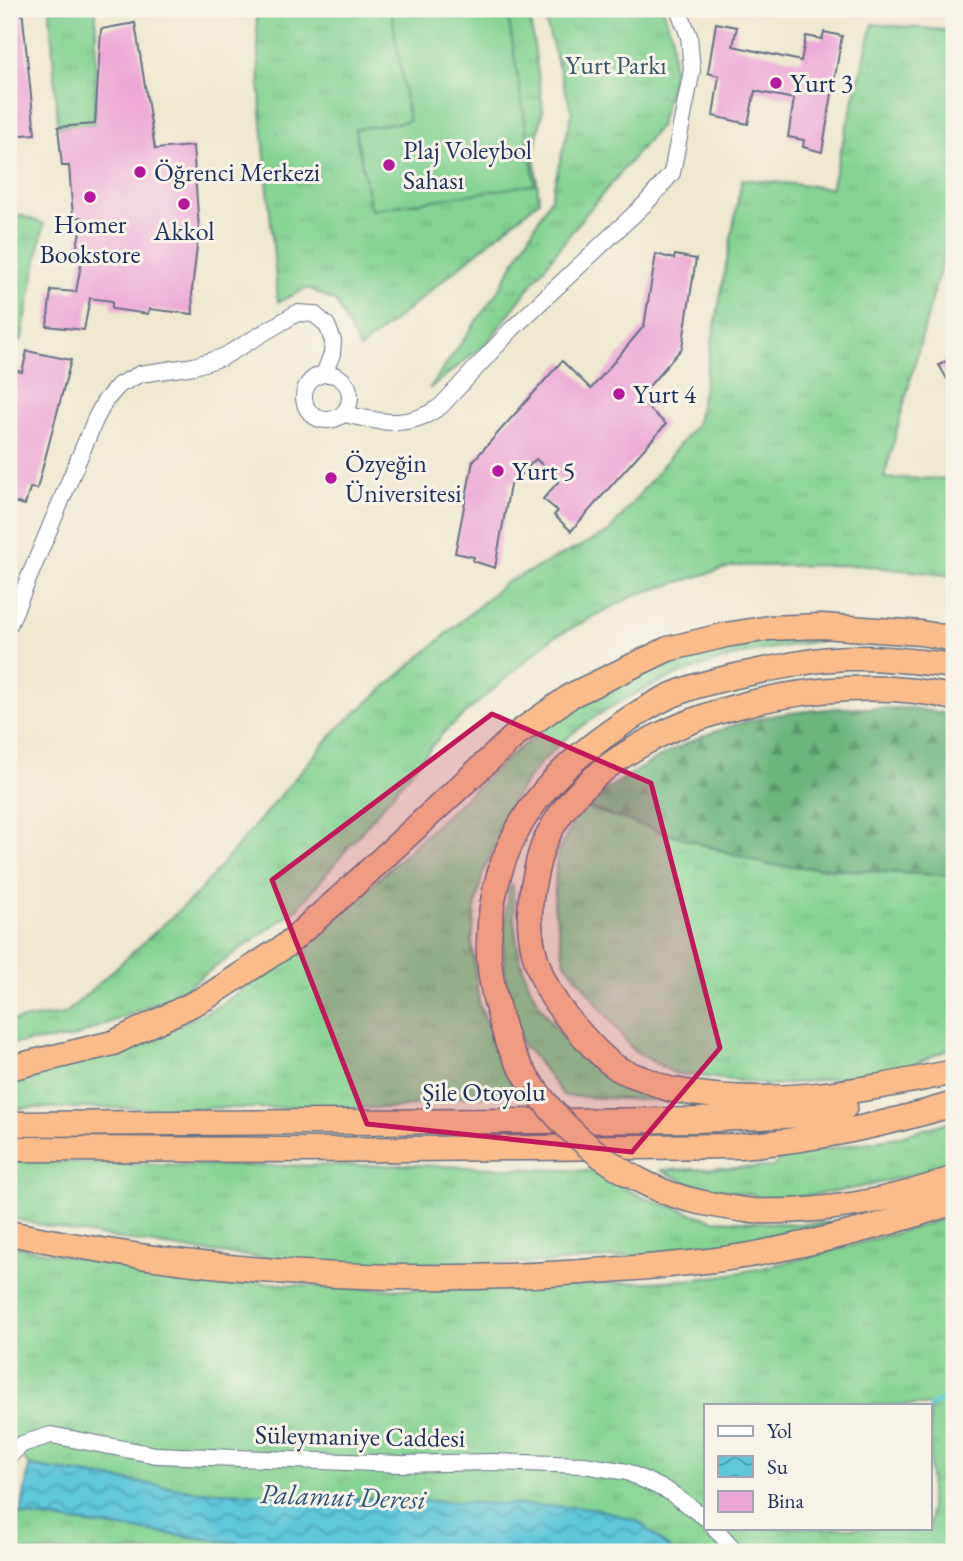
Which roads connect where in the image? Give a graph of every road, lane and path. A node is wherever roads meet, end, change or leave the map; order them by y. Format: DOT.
graph roads {
  1 [pos="678,9"];
  2 [pos="324,374"];
  3 [pos="344,414"];
  4 [pos="9,625"];
  5 [pos="954,639"];
  6 [pos="954,666"];
  7 [pos="954,698"];
  8 [pos="9,1068"];
  9 [pos="954,1072"];
  10 [pos="954,1078"];
  11 [pos="954,1104"];
  12 [pos="9,1124"];
  13 [pos="9,1149"];
  14 [pos="954,1178"];
  15 [pos="954,1202"];
  16 [pos="9,1233"];
  17 [pos="9,1456"];
  18 [pos="704,1517"];
  19 [pos="717,1530"];
  20 [pos="737,1552"];
  1 -- 3 [label="street"];
  2 -- 3 [label="street"];
  2 -- 3 [label="street"];
  2 -- 4 [label="street"];
  5 -- 8 [label="highway"];
  6 -- 14 [label="highway, bridge"];
  7 -- 9 [label="highway"];
  10 -- 12 [label="highway, Şile Otoyolu"];
  11 -- 13 [label="highway"];
  15 -- 16 [label="highway"];
  17 -- 18 [label="street, Süleymaniye Caddesi"];
  19 -- 20 [label="street"];
}
